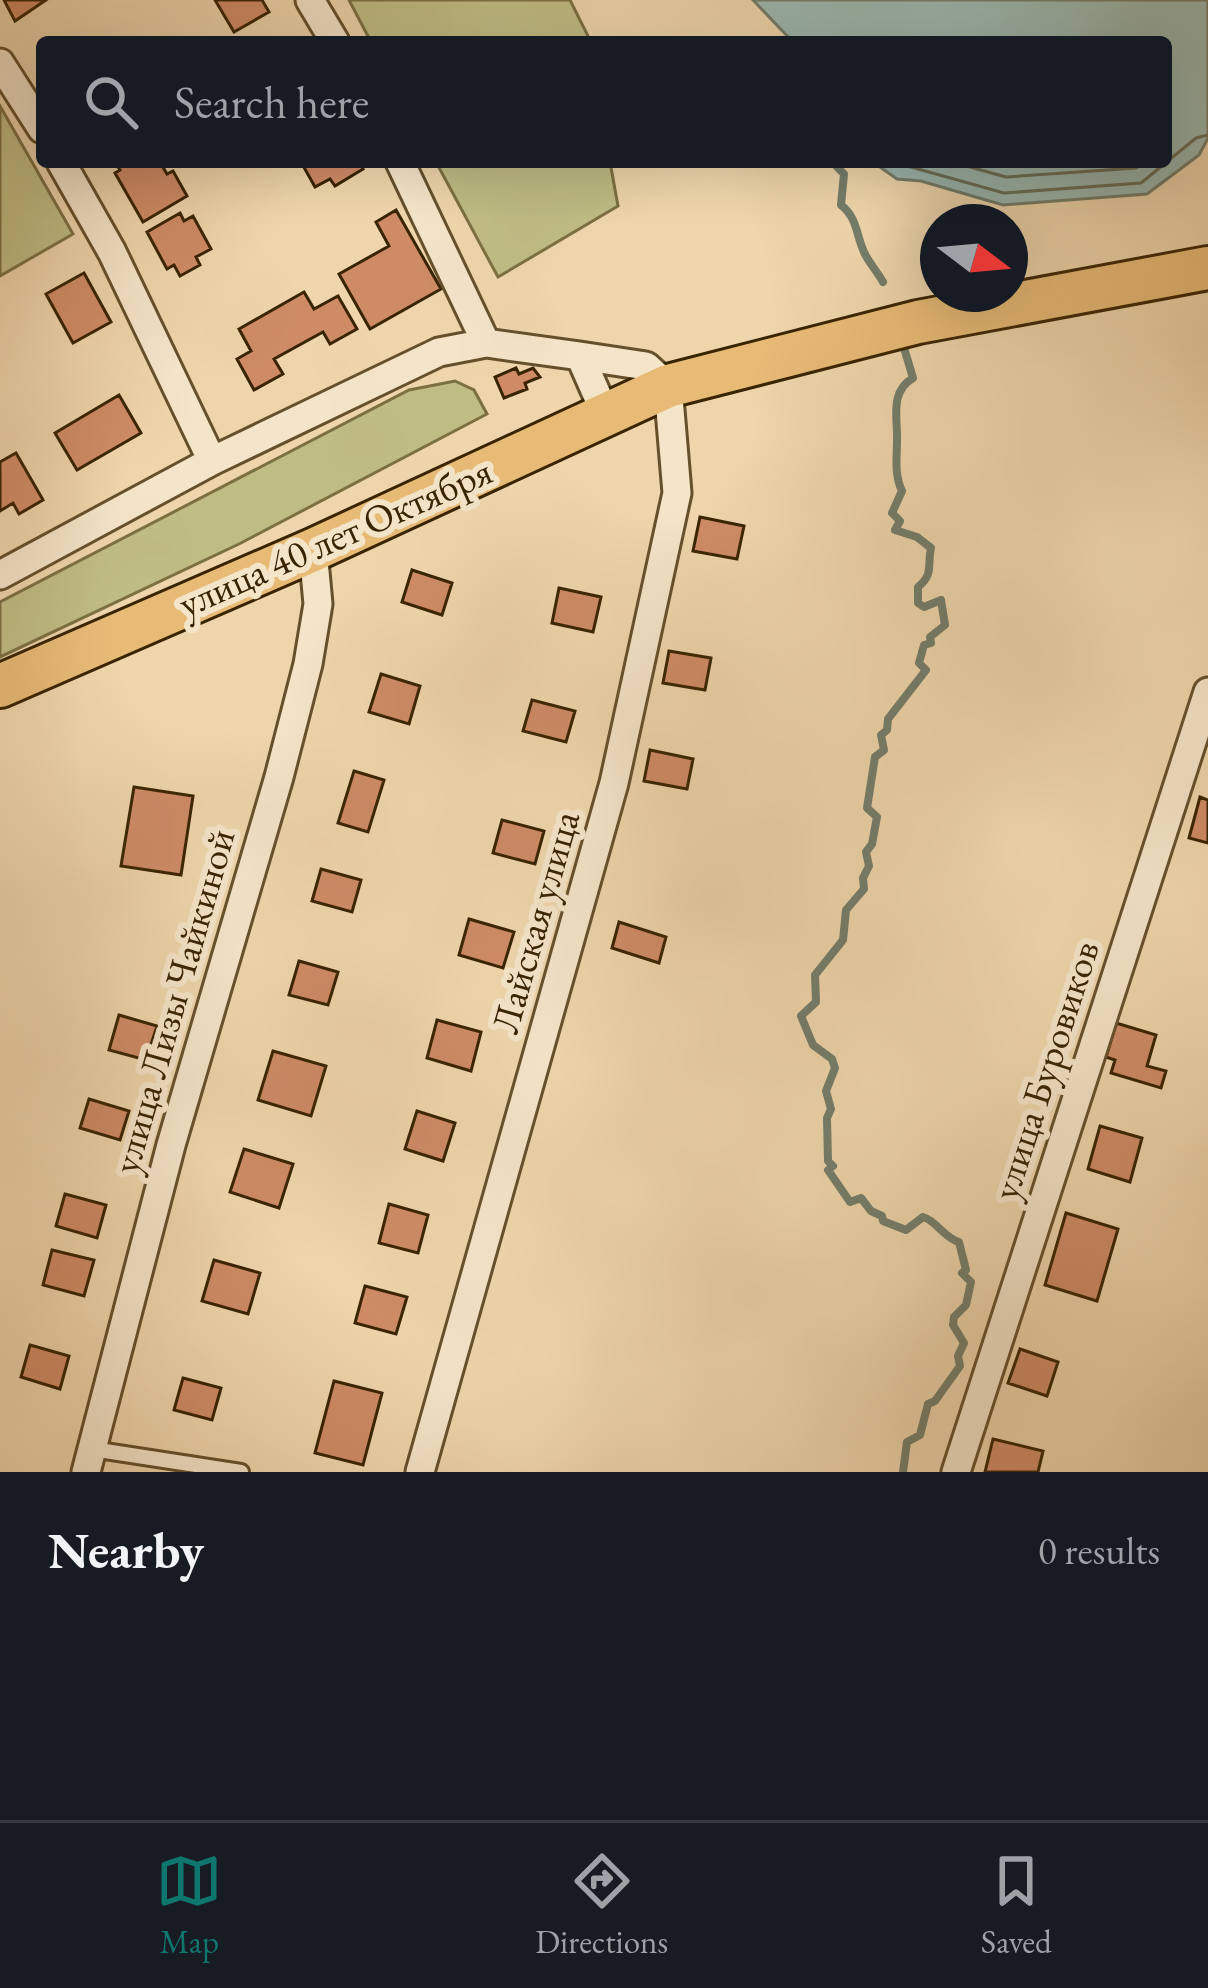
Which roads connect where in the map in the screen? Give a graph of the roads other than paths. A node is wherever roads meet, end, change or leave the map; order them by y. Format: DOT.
graph roads {
  1 [pos="310,0"];
  2 [pos="331,36"];
  3 [pos="0,63"];
  4 [pos="36,120"];
  5 [pos="64,168"];
  6 [pos="403,168"];
  7 [pos="1208,268"];
  8 [pos="486,344"];
  9 [pos="580,356"];
  10 [pos="668,386"];
  11 [pos="605,413"];
  12 [pos="212,461"];
  13 [pos="313,550"];
  14 [pos="0,575"];
  15 [pos="0,686"];
  16 [pos="1208,692"];
  17 [pos="88,1461"];
  18 [pos="241,1472"];
  19 [pos="420,1472"];
  20 [pos="956,1472"];
  1 -- 2 [label="street"];
  3 -- 4 [label="street"];
  5 -- 12 [label="street"];
  6 -- 8 [label="street"];
  7 -- 10 [label="main road, улица 40 лет Октября"];
  8 -- 9 [label="street"];
  8 -- 12 [label="street"];
  9 -- 10 [label="street"];
  9 -- 11 [label="street"];
  10 -- 11 [label="main road, улица 40 лет Октября"];
  10 -- 19 [label="street, Лайская улица"];
  11 -- 13 [label="main road, улица 40 лет Октября"];
  12 -- 14 [label="street"];
  13 -- 15 [label="main road, улица 40 лет Октября"];
  13 -- 17 [label="street, улица Лизы Чайкиной"];
  16 -- 20 [label="street, улица Буровиков"];
  17 -- 18 [label="lane"];
}
